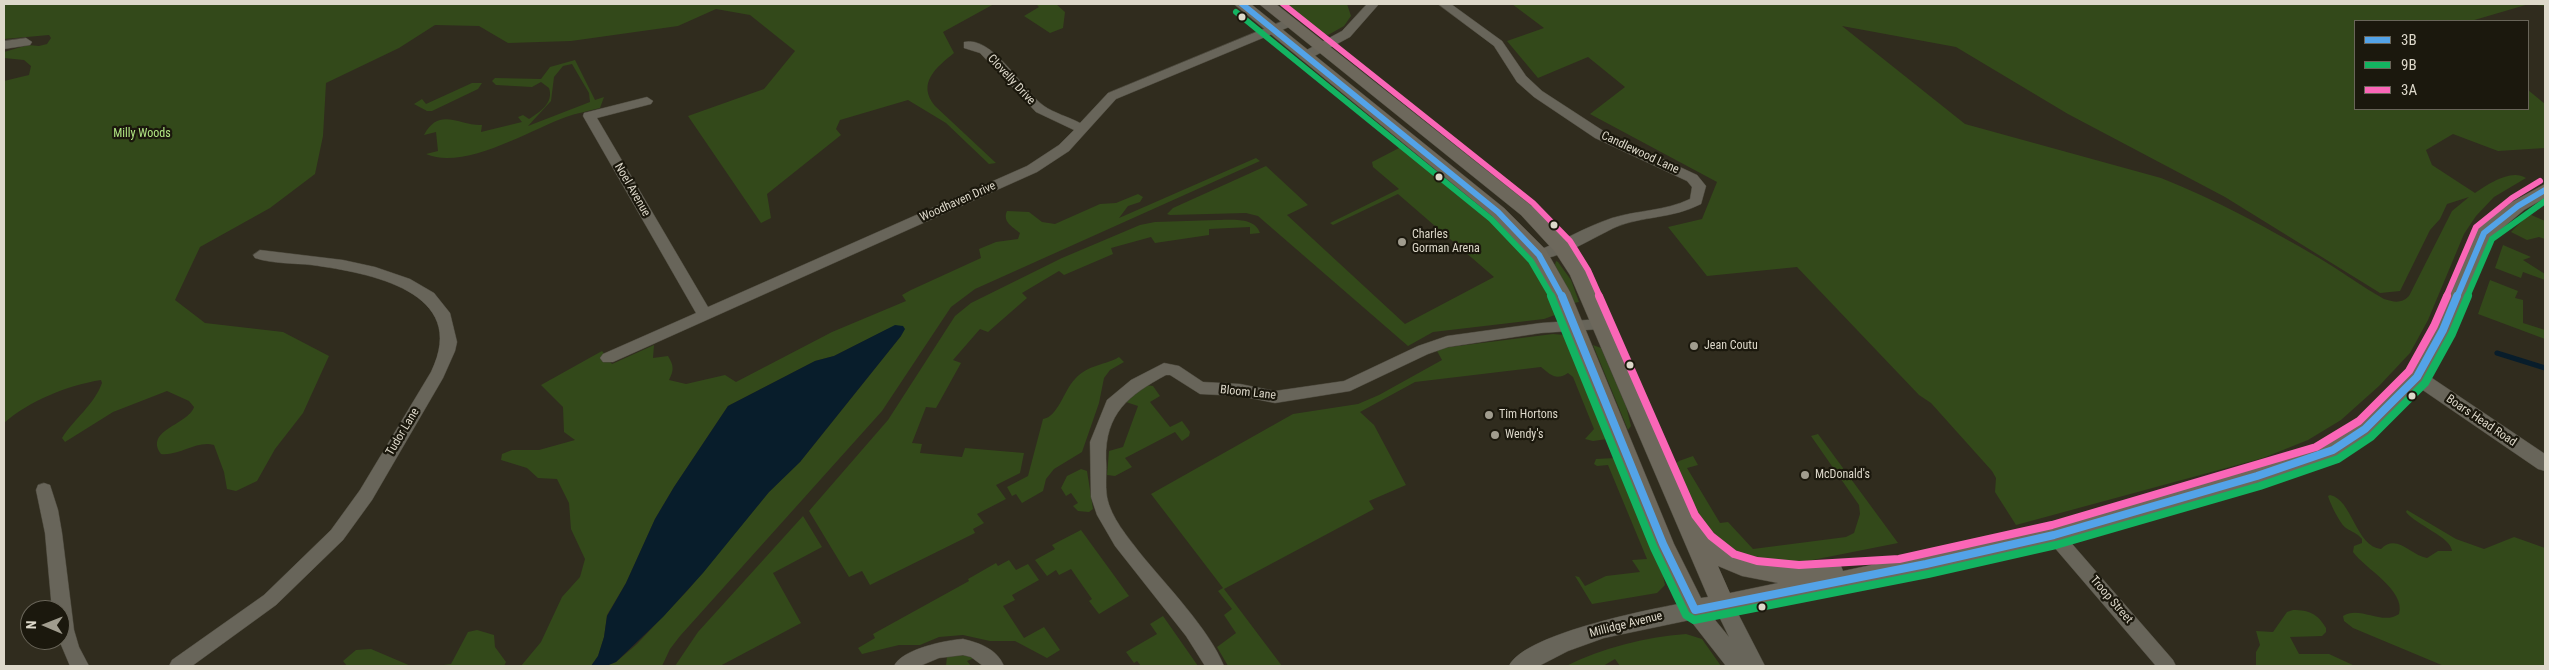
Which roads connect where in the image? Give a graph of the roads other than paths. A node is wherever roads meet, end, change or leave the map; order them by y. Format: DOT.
graph roads {
  1 [pos="1242,4"];
  2 [pos="1267,4"];
  3 [pos="1373,4"];
  4 [pos="1444,4"];
  5 [pos="1290,22"];
  6 [pos="1272,29"];
  7 [pos="26,42"];
  8 [pos="968,45"];
  9 [pos="4,46"];
  10 [pos="1323,47"];
  11 [pos="1305,56"];
  12 [pos="647,101"];
  13 [pos="1081,128"];
  14 [pos="2545,190"];
  15 [pos="1562,247"];
  16 [pos="260,255"];
  17 [pos="1539,255"];
  18 [pos="705,315"];
  19 [pos="1600,324"];
  20 [pos="1574,326"];
  21 [pos="608,358"];
  22 [pos="2417,377"];
  23 [pos="2545,464"];
  24 [pos="44,490"];
  25 [pos="1686,520"];
  26 [pos="2054,535"];
  27 [pos="1900,570"];
  28 [pos="1724,606"];
  29 [pos="1695,610"];
  30 [pos="80,666"];
  31 [pos="178,666"];
  32 [pos="903,666"];
  33 [pos="995,666"];
  34 [pos="1215,666"];
  35 [pos="1520,666"];
  36 [pos="1739,666"];
  37 [pos="1754,666"];
  38 [pos="2167,666"];
  1 -- 6 [label="main road"];
  2 -- 5 [label="main road"];
  3 -- 10 [label="street"];
  4 -- 15 [label="street, Candlewood Lane"];
  5 -- 6 [label="street, Woodhaven Drive"];
  5 -- 10 [label="main road"];
  6 -- 11 [label="main road"];
  6 -- 13 [label="street, Woodhaven Drive"];
  7 -- 9 [label="street"];
  8 -- 13 [label="street, Clovelly Drive"];
  10 -- 11 [label="street"];
  10 -- 15 [label="main road"];
  11 -- 17 [label="main road"];
  12 -- 18 [label="street, Noel Avenue"];
  13 -- 18 [label="street, Woodhaven Drive"];
  14 -- 22 [label="main road, Millidge Avenue"];
  15 -- 17 [label="street, Candlewood Lane"];
  15 -- 19 [label="main road"];
  16 -- 31 [label="street, Tudor Lane"];
  17 -- 20 [label="main road"];
  18 -- 21 [label="street, Woodhaven Drive"];
  19 -- 20 [label="street, Bloom Lane"];
  19 -- 25 [label="main road"];
  20 -- 29 [label="main road"];
  20 -- 34 [label="street, Bloom Lane"];
  22 -- 23 [label="street, Boars Head Road"];
  22 -- 26 [label="main road, Millidge Avenue"];
  24 -- 30 [label="street"];
  25 -- 27 [label="main road"];
  25 -- 28 [label="main road"];
  26 -- 27 [label="main road, Millidge Avenue"];
  26 -- 38 [label="street, Troop Street"];
  27 -- 28 [label="main road, Millidge Avenue"];
  28 -- 29 [label="main road, Millidge Avenue"];
  28 -- 37 [label="street"];
  29 -- 35 [label="street, Millidge Avenue"];
  29 -- 36 [label="street"];
  32 -- 33 [label="street"];
}
